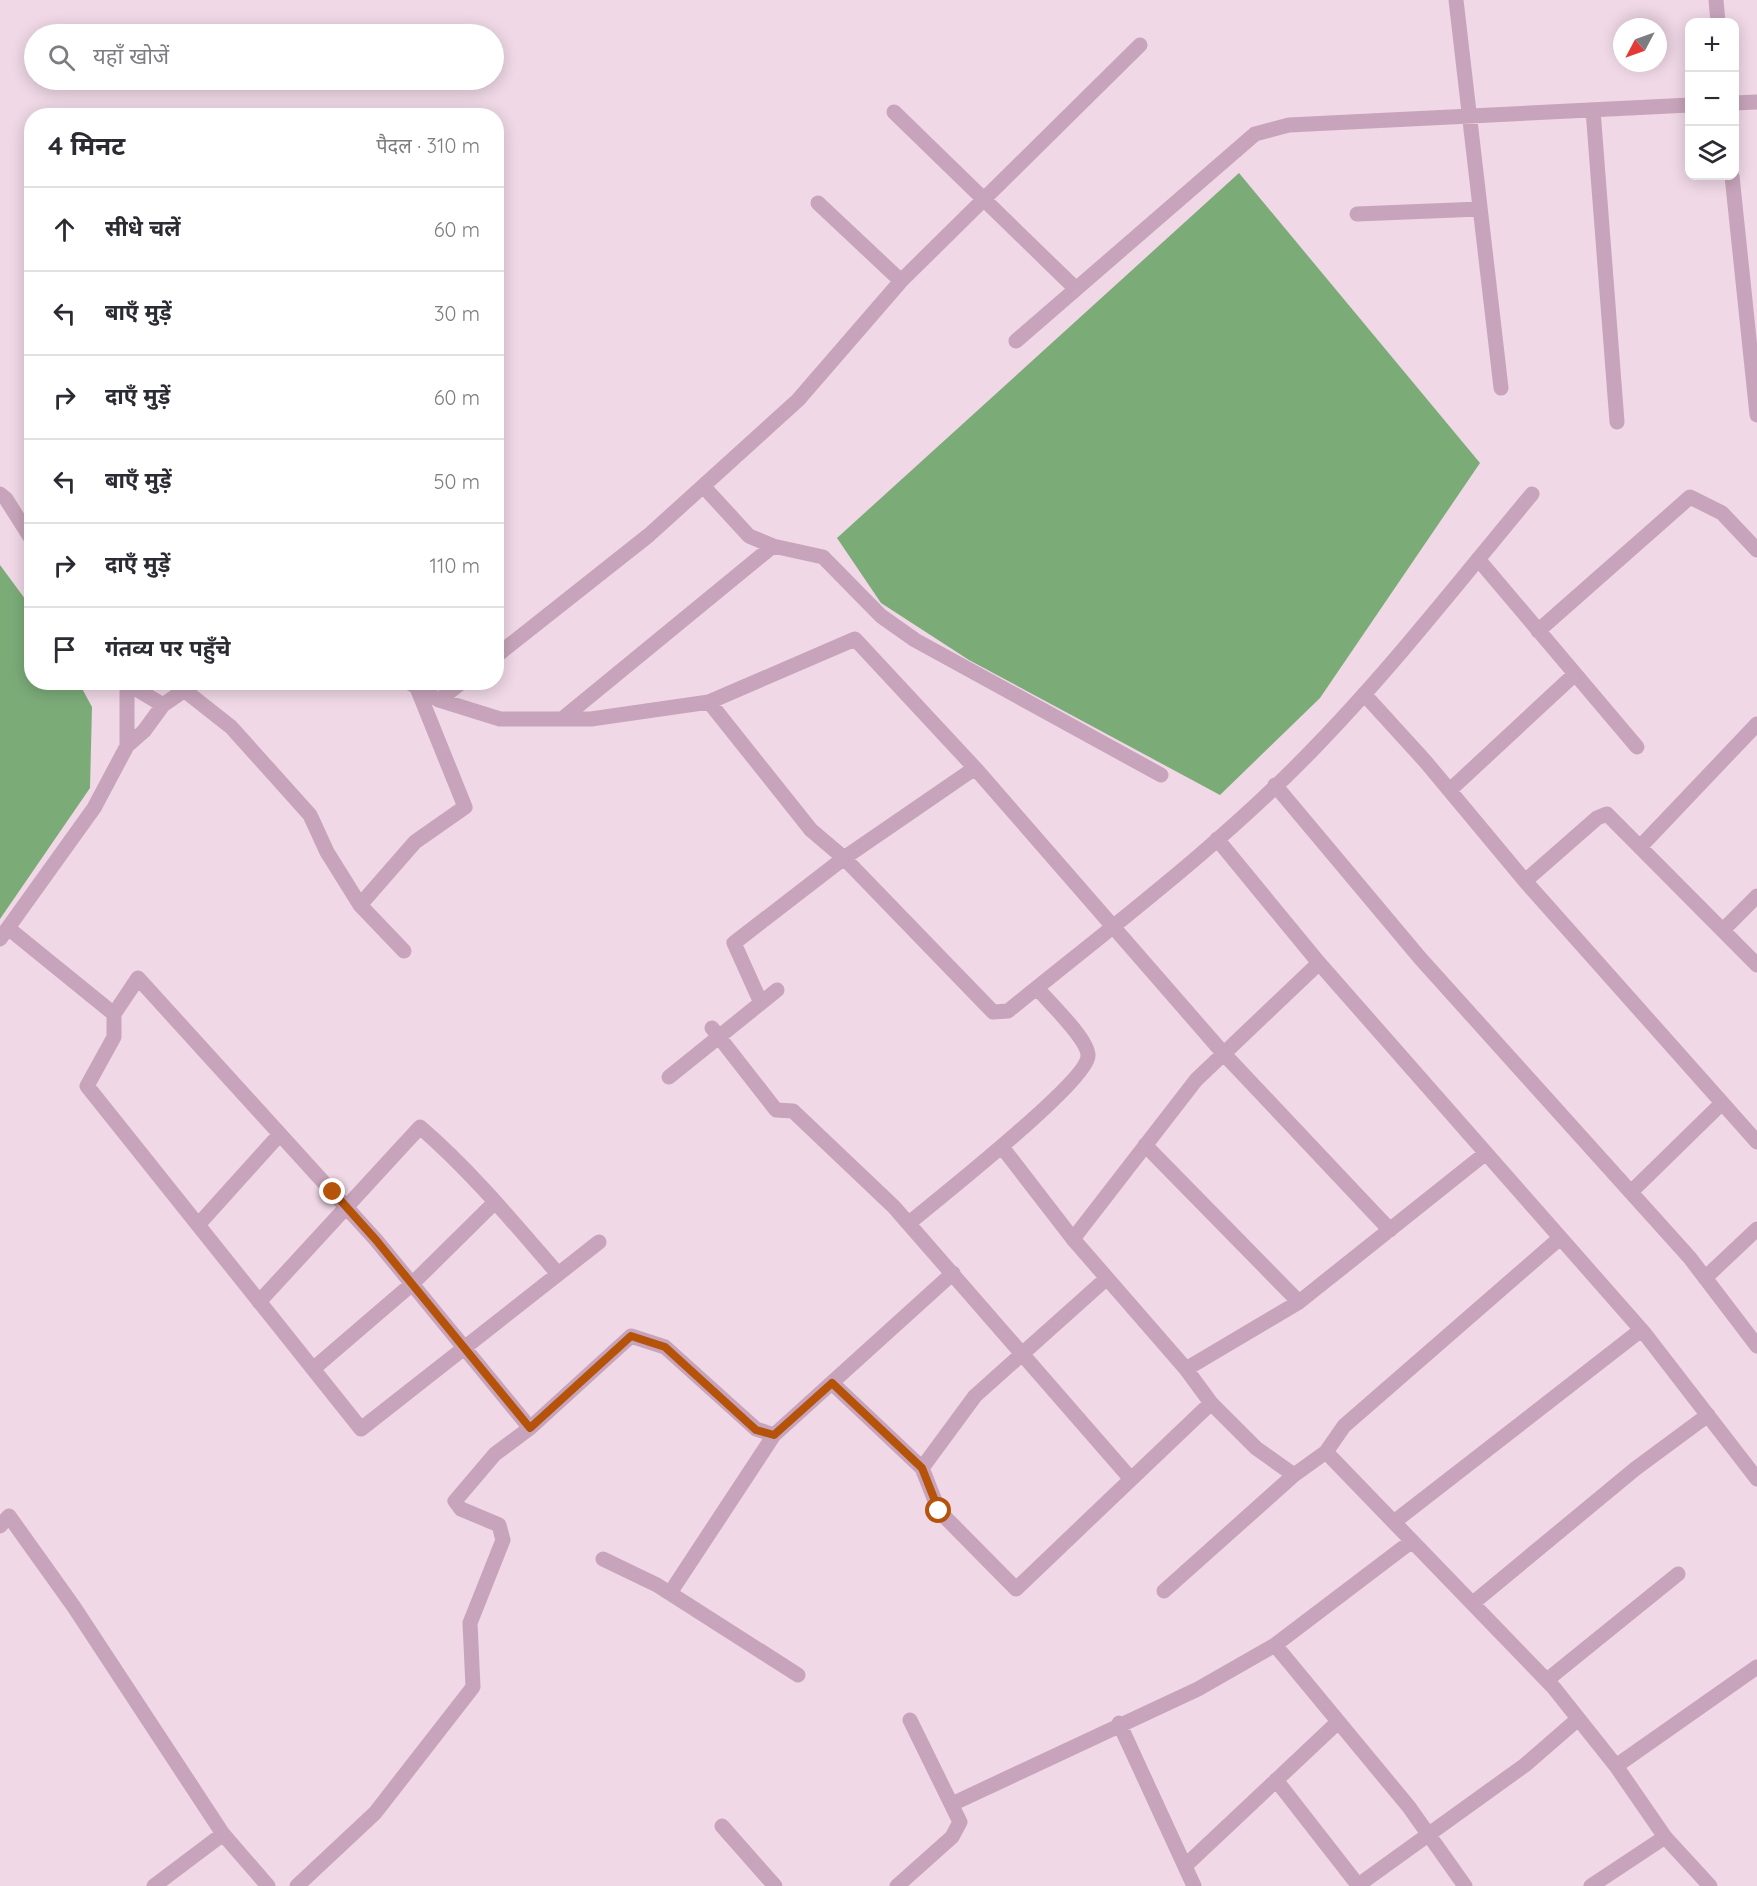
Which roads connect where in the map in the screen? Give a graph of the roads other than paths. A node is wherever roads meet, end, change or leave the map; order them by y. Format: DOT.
graph roads {
  1 [pos="1456,0"];
  2 [pos="1716,0"];
  3 [pos="1718,18"];
  4 [pos="1140,45"];
  5 [pos="1757,102"];
  6 [pos="1739,103"];
  7 [pos="1685,105"];
  8 [pos="1593,110"];
  9 [pos="894,112"];
  10 [pos="1470,116"];
  11 [pos="1732,180"];
  12 [pos="983,201"];
  13 [pos="818,203"];
  14 [pos="1480,209"];
  15 [pos="1358,214"];
  16 [pos="901,281"];
  17 [pos="1075,288"];
  18 [pos="1016,341"];
  19 [pos="1500,388"];
  20 [pos="1757,412"];
  21 [pos="1617,422"];
  22 [pos="704,487"];
  23 [pos="0,494"];
  24 [pos="1532,494"];
  25 [pos="24,527"];
  26 [pos="773,546"];
  27 [pos="1757,550"];
  28 [pos="1478,559"];
  29 [pos="1538,631"];
  30 [pos="504,650"];
  31 [pos="1575,674"];
  32 [pos="127,690"];
  33 [pos="138,690"];
  34 [pos="184,690"];
  35 [pos="194,690"];
  36 [pos="414,690"];
  37 [pos="421,690"];
  38 [pos="452,690"];
  39 [pos="1364,694"];
  40 [pos="439,700"];
  41 [pos="709,702"];
  42 [pos="163,705"];
  43 [pos="562,719"];
  44 [pos="1757,724"];
  45 [pos="127,746"];
  46 [pos="1637,747"];
  47 [pos="975,768"];
  48 [pos="1161,775"];
  49 [pos="1275,785"];
  50 [pos="1450,790"];
  51 [pos="1217,838"];
  52 [pos="1641,846"];
  53 [pos="844,858"];
  54 [pos="1525,881"];
  55 [pos="1757,896"];
  56 [pos="360,905"];
  57 [pos="1113,926"];
  58 [pos="1724,930"];
  59 [pos="4,933"];
  60 [pos="404,951"];
  61 [pos="1319,963"];
  62 [pos="1757,965"];
  63 [pos="1037,988"];
  64 [pos="777,990"];
  65 [pos="761,1003"];
  66 [pos="114,1014"];
  67 [pos="716,1033"];
  68 [pos="1224,1054"];
  69 [pos="669,1077"];
  70 [pos="1722,1103"];
  71 [pos="280,1134"];
  72 [pos="1757,1142"];
  73 [pos="1145,1145"];
  74 [pos="1002,1147"];
  75 [pos="1486,1153"];
  76 [pos="1631,1192"];
  77 [pos="495,1202"];
  78 [pos="346,1207"];
  79 [pos="909,1223"];
  80 [pos="198,1225"];
  81 [pos="1757,1229"];
  82 [pos="1390,1230"];
  83 [pos="1560,1238"];
  84 [pos="1073,1239"];
  85 [pos="599,1242"];
  86 [pos="953,1273"];
  87 [pos="558,1274"];
  88 [pos="1107,1278"];
  89 [pos="1705,1278"];
  90 [pos="412,1284"];
  91 [pos="259,1302"];
  92 [pos="1299,1302"];
  93 [pos="1641,1330"];
  94 [pos="1757,1346"];
  95 [pos="465,1349"];
  96 [pos="1024,1354"];
  97 [pos="312,1369"];
  98 [pos="1186,1369"];
  99 [pos="832,1383"];
  100 [pos="1210,1403"];
  101 [pos="1707,1415"];
  102 [pos="530,1428"];
  103 [pos="774,1435"];
  104 [pos="1326,1452"];
  105 [pos="922,1468"];
  106 [pos="1756,1475"];
  107 [pos="1294,1476"];
  108 [pos="1131,1479"];
  109 [pos="1394,1522"];
  110 [pos="0,1526"];
  111 [pos="1412,1541"];
  112 [pos="603,1559"];
  113 [pos="1678,1574"];
  114 [pos="1164,1591"];
  115 [pos="670,1593"];
  116 [pos="1473,1603"];
  117 [pos="1275,1645"];
  118 [pos="1757,1667"];
  119 [pos="798,1675"];
  120 [pos="1547,1680"];
  121 [pos="1578,1719"];
  122 [pos="910,1720"];
  123 [pos="1338,1722"];
  124 [pos="1119,1723"];
  125 [pos="1616,1766"];
  126 [pos="1276,1780"];
  127 [pos="952,1804"];
  128 [pos="722,1826"];
  129 [pos="223,1834"];
  130 [pos="1428,1834"];
  131 [pos="1665,1837"];
  132 [pos="1185,1866"];
  133 [pos="154,1886"];
  134 [pos="268,1886"];
  135 [pos="297,1886"];
  136 [pos="775,1886"];
  137 [pos="897,1886"];
  138 [pos="1194,1886"];
  139 [pos="1357,1886"];
  140 [pos="1465,1886"];
  141 [pos="1591,1886"];
  142 [pos="1710,1886"];
  1 -- 10 [label="street"];
  2 -- 3 [label="street"];
  4 -- 12 [label="street"];
  5 -- 6 [label="street"];
  7 -- 8 [label="street"];
  8 -- 10 [label="street"];
  8 -- 21 [label="street"];
  9 -- 12 [label="street"];
  10 -- 14 [label="street"];
  10 -- 17 [label="street"];
  11 -- 20 [label="street"];
  12 -- 16 [label="street"];
  12 -- 17 [label="street"];
  13 -- 16 [label="street"];
  14 -- 15 [label="street"];
  14 -- 19 [label="street"];
  16 -- 22 [label="street"];
  17 -- 18 [label="street"];
  22 -- 26 [label="street"];
  22 -- 30 [label="street"];
  23 -- 25 [label="street"];
  24 -- 28 [label="street"];
  26 -- 43 [label="street"];
  26 -- 48 [label="street"];
  27 -- 29 [label="street"];
  28 -- 29 [label="street"];
  28 -- 39 [label="street"];
  29 -- 31 [label="street"];
  31 -- 46 [label="street"];
  31 -- 50 [label="street"];
  32 -- 45 [label="street"];
  33 -- 42 [label="street"];
  34 -- 42 [label="street"];
  35 -- 56 [label="street"];
  36 -- 56 [label="street"];
  37 -- 40 [label="street"];
  38 -- 40 [label="street"];
  39 -- 49 [label="street"];
  39 -- 50 [label="street"];
  40 -- 43 [label="street"];
  41 -- 43 [label="street"];
  41 -- 47 [label="street"];
  41 -- 53 [label="street"];
  42 -- 45 [label="street"];
  44 -- 52 [label="street"];
  45 -- 59 [label="street"];
  47 -- 53 [label="street"];
  47 -- 57 [label="street"];
  49 -- 51 [label="street"];
  49 -- 76 [label="street"];
  50 -- 54 [label="street"];
  51 -- 57 [label="street"];
  51 -- 61 [label="street"];
  52 -- 54 [label="street"];
  52 -- 58 [label="street"];
  53 -- 63 [label="street"];
  53 -- 65 [label="street"];
  54 -- 70 [label="street"];
  55 -- 58 [label="street"];
  56 -- 60 [label="street"];
  57 -- 63 [label="street"];
  57 -- 68 [label="street"];
  58 -- 62 [label="street"];
  59 -- 66 [label="street"];
  61 -- 68 [label="street"];
  61 -- 75 [label="street"];
  63 -- 74 [label="street"];
  64 -- 65 [label="street"];
  65 -- 67 [label="street"];
  66 -- 71 [label="street"];
  66 -- 80 [label="street"];
  67 -- 69 [label="street"];
  67 -- 79 [label="street"];
  68 -- 73 [label="street"];
  68 -- 82 [label="street"];
  70 -- 72 [label="street"];
  70 -- 76 [label="street"];
  71 -- 78 [label="street"];
  71 -- 80 [label="street"];
  73 -- 84 [label="street"];
  73 -- 92 [label="street"];
  74 -- 79 [label="street"];
  74 -- 84 [label="street"];
  75 -- 82 [label="street"];
  75 -- 83 [label="street"];
  76 -- 89 [label="street"];
  77 -- 78 [label="street"];
  77 -- 87 [label="street"];
  77 -- 90 [label="street"];
  78 -- 90 [label="street"];
  78 -- 91 [label="street"];
  79 -- 86 [label="street"];
  80 -- 91 [label="street"];
  81 -- 89 [label="street"];
  82 -- 92 [label="street"];
  83 -- 93 [label="street"];
  83 -- 104 [label="street"];
  84 -- 88 [label="street"];
  85 -- 87 [label="street"];
  86 -- 96 [label="street"];
  86 -- 99 [label="street"];
  87 -- 95 [label="street"];
  88 -- 96 [label="street"];
  88 -- 98 [label="street"];
  89 -- 94 [label="street"];
  90 -- 95 [label="street"];
  90 -- 97 [label="street"];
  91 -- 97 [label="street"];
  92 -- 98 [label="street"];
  93 -- 101 [label="street"];
  93 -- 109 [label="street"];
  95 -- 97 [label="street"];
  95 -- 102 [label="street"];
  96 -- 105 [label="street"];
  96 -- 108 [label="street"];
  98 -- 100 [label="street"];
  99 -- 103 [label="street"];
  99 -- 105 [label="street"];
  100 -- 107 [label="street"];
  100 -- 108 [label="street"];
  101 -- 106 [label="street"];
  101 -- 116 [label="street"];
  102 -- 103 [label="street"];
  102 -- 135 [label="street"];
  103 -- 115 [label="street"];
  104 -- 107 [label="street"];
  104 -- 109 [label="street"];
  105 -- 108 [label="street"];
  107 -- 114 [label="street"];
  109 -- 111 [label="street"];
  110 -- 129 [label="street"];
  111 -- 116 [label="street"];
  111 -- 117 [label="street"];
  112 -- 115 [label="street"];
  113 -- 120 [label="street"];
  115 -- 119 [label="street"];
  116 -- 120 [label="street"];
  117 -- 123 [label="street"];
  117 -- 124 [label="street"];
  118 -- 125 [label="street"];
  120 -- 121 [label="street"];
  121 -- 125 [label="street"];
  121 -- 130 [label="street"];
  122 -- 127 [label="street"];
  123 -- 126 [label="street"];
  123 -- 130 [label="street"];
  124 -- 127 [label="street"];
  124 -- 132 [label="street"];
  125 -- 131 [label="street"];
  126 -- 132 [label="street"];
  126 -- 139 [label="street"];
  127 -- 137 [label="street"];
  128 -- 136 [label="street"];
  129 -- 133 [label="street"];
  129 -- 134 [label="street"];
  130 -- 139 [label="street"];
  130 -- 140 [label="street"];
  131 -- 141 [label="street"];
  131 -- 142 [label="street"];
  132 -- 138 [label="street"];
}
